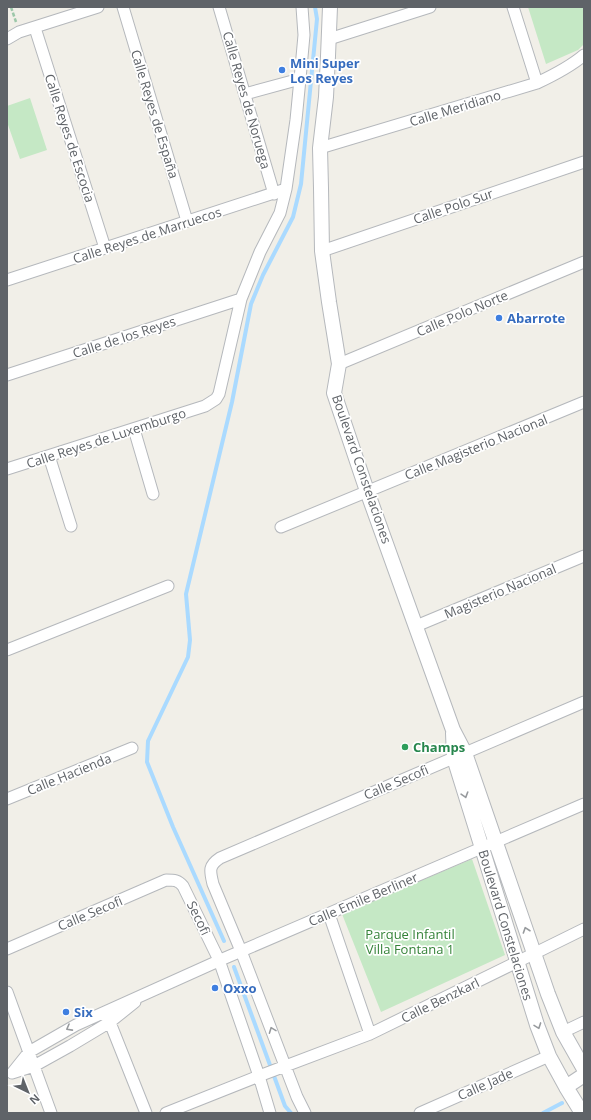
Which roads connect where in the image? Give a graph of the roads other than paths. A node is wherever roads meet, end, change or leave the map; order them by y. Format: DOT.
graph roads {
  1 [pos="98,7"];
  2 [pos="123,7"];
  3 [pos="219,7"];
  4 [pos="302,7"];
  5 [pos="330,7"];
  6 [pos="430,7"];
  7 [pos="513,7"];
  8 [pos="35,28"];
  9 [pos="7,39"];
  10 [pos="329,39"];
  11 [pos="584,55"];
  12 [pos="300,79"];
  13 [pos="538,83"];
  14 [pos="245,94"];
  15 [pos="320,148"];
  16 [pos="584,162"];
  17 [pos="286,189"];
  18 [pos="274,194"];
  19 [pos="187,221"];
  20 [pos="105,248"];
  21 [pos="322,251"];
  22 [pos="584,262"];
  23 [pos="8,276"];
  24 [pos="241,299"];
  25 [pos="339,364"];
  26 [pos="7,375"];
  27 [pos="584,402"];
  28 [pos="134,429"];
  29 [pos="49,456"];
  30 [pos="7,469"];
  31 [pos="368,491"];
  32 [pos="153,494"];
  33 [pos="71,526"];
  34 [pos="281,527"];
  35 [pos="584,556"];
  36 [pos="168,586"];
  37 [pos="416,626"];
  38 [pos="7,650"];
  39 [pos="584,702"];
  40 [pos="132,748"];
  41 [pos="459,755"];
  42 [pos="7,799"];
  43 [pos="584,804"];
  44 [pos="496,842"];
  45 [pos="482,848"];
  46 [pos="211,867"];
  47 [pos="174,880"];
  48 [pos="328,914"];
  49 [pos="584,929"];
  50 [pos="7,949"];
  51 [pos="240,951"];
  52 [pos="534,954"];
  53 [pos="222,959"];
  54 [pos="517,962"];
  55 [pos="7,992"];
  56 [pos="143,995"];
  57 [pos="106,1011"];
  58 [pos="110,1022"];
  59 [pos="584,1022"];
  60 [pos="563,1032"];
  61 [pos="370,1034"];
  62 [pos="29,1052"];
  63 [pos="549,1056"];
  64 [pos="34,1066"];
  65 [pos="286,1066"];
  66 [pos="584,1069"];
  67 [pos="10,1074"];
  68 [pos="263,1074"];
  69 [pos="584,1075"];
  70 [pos="566,1087"];
  71 [pos="305,1112"];
  72 [pos="51,1113"];
  73 [pos="146,1113"];
  74 [pos="166,1113"];
  75 [pos="270,1113"];
  76 [pos="420,1113"];
  77 [pos="582,1113"];
  1 -- 8 [label="street"];
  2 -- 19 [label="street, Calle Reyes de España"];
  3 -- 14 [label="street, Calle Reyes de Noruega"];
  4 -- 12 [label="street"];
  5 -- 10 [label="street, Boulevard Constelaciones"];
  6 -- 10 [label="street"];
  7 -- 13 [label="street"];
  8 -- 9 [label="street"];
  8 -- 20 [label="street, Calle Reyes de Escocia"];
  10 -- 15 [label="street, Boulevard Constelaciones"];
  11 -- 13 [label="street, Calle Meridiano"];
  12 -- 14 [label="street"];
  12 -- 17 [label="street"];
  13 -- 15 [label="street, Calle Meridiano"];
  14 -- 18 [label="street, Calle Reyes de Noruega"];
  15 -- 21 [label="street, Boulevard Constelaciones"];
  16 -- 21 [label="street, Calle Polo Sur"];
  17 -- 18 [label="street, Calle Reyes de Marruecos"];
  17 -- 24 [label="street"];
  18 -- 19 [label="street, Calle Reyes de Marruecos"];
  19 -- 20 [label="street, Calle Reyes de Marruecos"];
  20 -- 23 [label="street, Calle Reyes de Marruecos"];
  21 -- 25 [label="street, Boulevard Constelaciones"];
  22 -- 25 [label="street, Calle Polo Norte"];
  24 -- 26 [label="street, Calle de los Reyes"];
  24 -- 28 [label="street, Calle Reyes de Luxemburgo"];
  25 -- 31 [label="street, Boulevard Constelaciones"];
  27 -- 31 [label="street, Calle Magisterio Nacional"];
  28 -- 29 [label="street, Calle Reyes de Luxemburgo"];
  28 -- 32 [label="street"];
  29 -- 30 [label="street, Calle Reyes de Luxemburgo"];
  29 -- 33 [label="street"];
  31 -- 34 [label="street, Calle Magisterio Nacional"];
  31 -- 37 [label="street, Boulevard Constelaciones"];
  35 -- 37 [label="street, Magisterio Nacional"];
  36 -- 38 [label="street"];
  37 -- 41 [label="street, Boulevard Constelaciones"];
  39 -- 41 [label="street, Calle Secofi"];
  40 -- 42 [label="street, Calle Hacienda"];
  41 -- 44 [label="street, Boulevard Constelaciones"];
  41 -- 45 [label="street, Boulevard Constelaciones, one-way"];
  41 -- 46 [label="street, Calle Secofi"];
  43 -- 44 [label="street, Calle Emile Berliner"];
  44 -- 45 [label="street, Calle Emile Berliner"];
  52 -- 44 [label="street, Boulevard Constelaciones, one-way"];
  45 -- 48 [label="street, Calle Emile Berliner"];
  45 -- 54 [label="street, Boulevard Constelaciones"];
  46 -- 51 [label="street, Secofi"];
  47 -- 50 [label="street, Calle Secofi"];
  47 -- 53 [label="street, Secofi"];
  48 -- 51 [label="street, Calle Emile Berliner"];
  48 -- 61 [label="street"];
  49 -- 52 [label="street, Calle Benzkarl"];
  51 -- 53 [label="street, Calle Emile Berliner"];
  65 -- 51 [label="street, Secofi, one-way"];
  52 -- 54 [label="street, Calle Benzkarl"];
  52 -- 60 [label="street, Boulevard Constelaciones"];
  53 -- 56 [label="street, Calle Emile Berliner"];
  53 -- 68 [label="street, Secofi"];
  54 -- 61 [label="street, Calle Benzkarl"];
  54 -- 63 [label="street, Boulevard Constelaciones, one-way"];
  55 -- 62 [label="street"];
  56 -- 57 [label="street, Calle Emile Berliner"];
  56 -- 58 [label="street, Calle Emile Berliner"];
  57 -- 58 [label="street"];
  57 -- 62 [label="street, Calle Emile Berliner, one-way"];
  58 -- 64 [label="street, Calle Emile Berliner"];
  58 -- 73 [label="street"];
  59 -- 60 [label="street"];
  60 -- 66 [label="street, Boulevard Constelaciones"];
  61 -- 65 [label="street, Calle Benzkarl"];
  62 -- 64 [label="street"];
  62 -- 67 [label="street, Calle Emile Berliner"];
  63 -- 70 [label="street, Boulevard Constelaciones"];
  63 -- 76 [label="street, Calle Jade"];
  64 -- 67 [label="street, Calle Emile Berliner"];
  64 -- 72 [label="street"];
  65 -- 68 [label="street, Calle Benzkarl"];
  65 -- 71 [label="street, Secofi"];
  68 -- 74 [label="street"];
  68 -- 75 [label="street, Secofi"];
  69 -- 70 [label="street"];
  70 -- 77 [label="street, Boulevard Constelaciones"];
}
